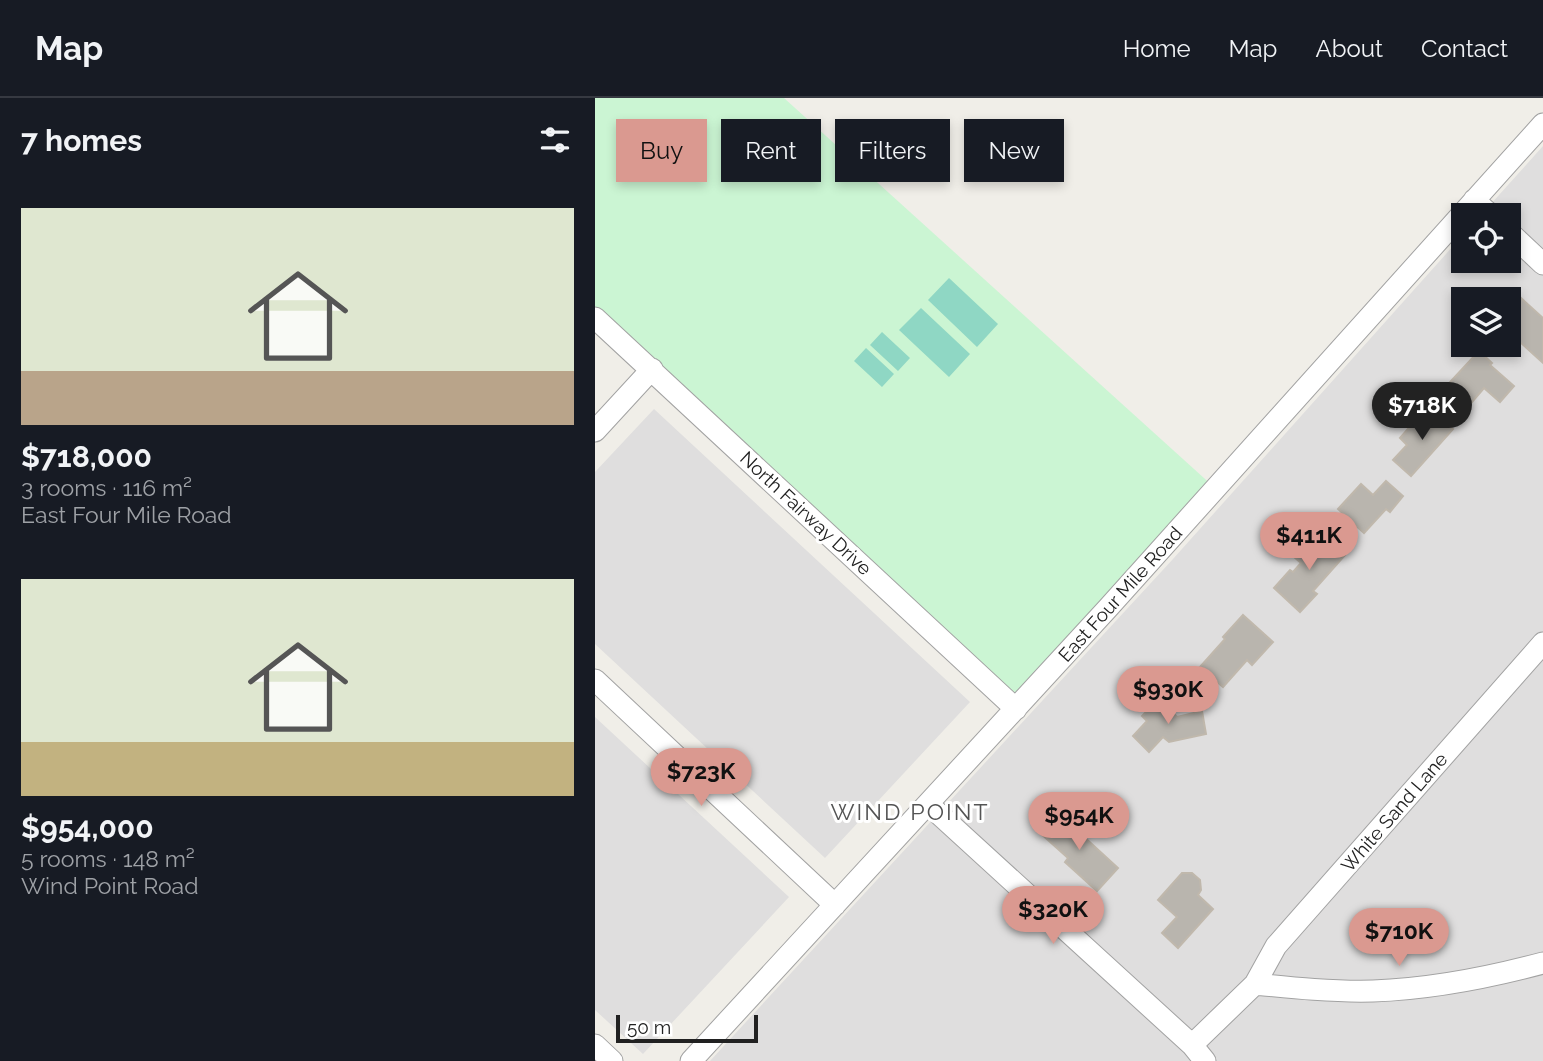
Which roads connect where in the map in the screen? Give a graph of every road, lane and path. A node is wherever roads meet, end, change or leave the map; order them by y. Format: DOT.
graph roads {
  1 [pos="1543,124"];
  2 [pos="1474,200"];
  3 [pos="1477,203"];
  4 [pos="1521,243"];
  5 [pos="1543,264"];
  6 [pos="595,318"];
  7 [pos="652,369"];
  8 [pos="595,431"];
  9 [pos="1543,643"];
  10 [pos="595,680"];
  11 [pos="1016,709"];
  12 [pos="929,804"];
  13 [pos="835,905"];
  14 [pos="1543,963"];
  15 [pos="1255,984"];
  16 [pos="595,1045"];
  17 [pos="1199,1053"];
  18 [pos="612,1061"];
  19 [pos="691,1061"];
  1 -- 2 [label="street, East Four Mile Road"];
  2 -- 3 [label="street"];
  2 -- 11 [label="street, East Four Mile Road"];
  4 -- 5 [label="street"];
  6 -- 7 [label="street, North Fairway Drive"];
  7 -- 8 [label="street"];
  7 -- 11 [label="street, North Fairway Drive"];
  9 -- 15 [label="street, White Sand Lane"];
  10 -- 13 [label="street"];
  11 -- 12 [label="street, East Four Mile Road"];
  12 -- 13 [label="street, East Four Mile Road"];
  12 -- 17 [label="street"];
  13 -- 19 [label="street, East Four Mile Road"];
  14 -- 15 [label="street"];
  15 -- 17 [label="street, White Sand Lane"];
  16 -- 18 [label="street"];
}
